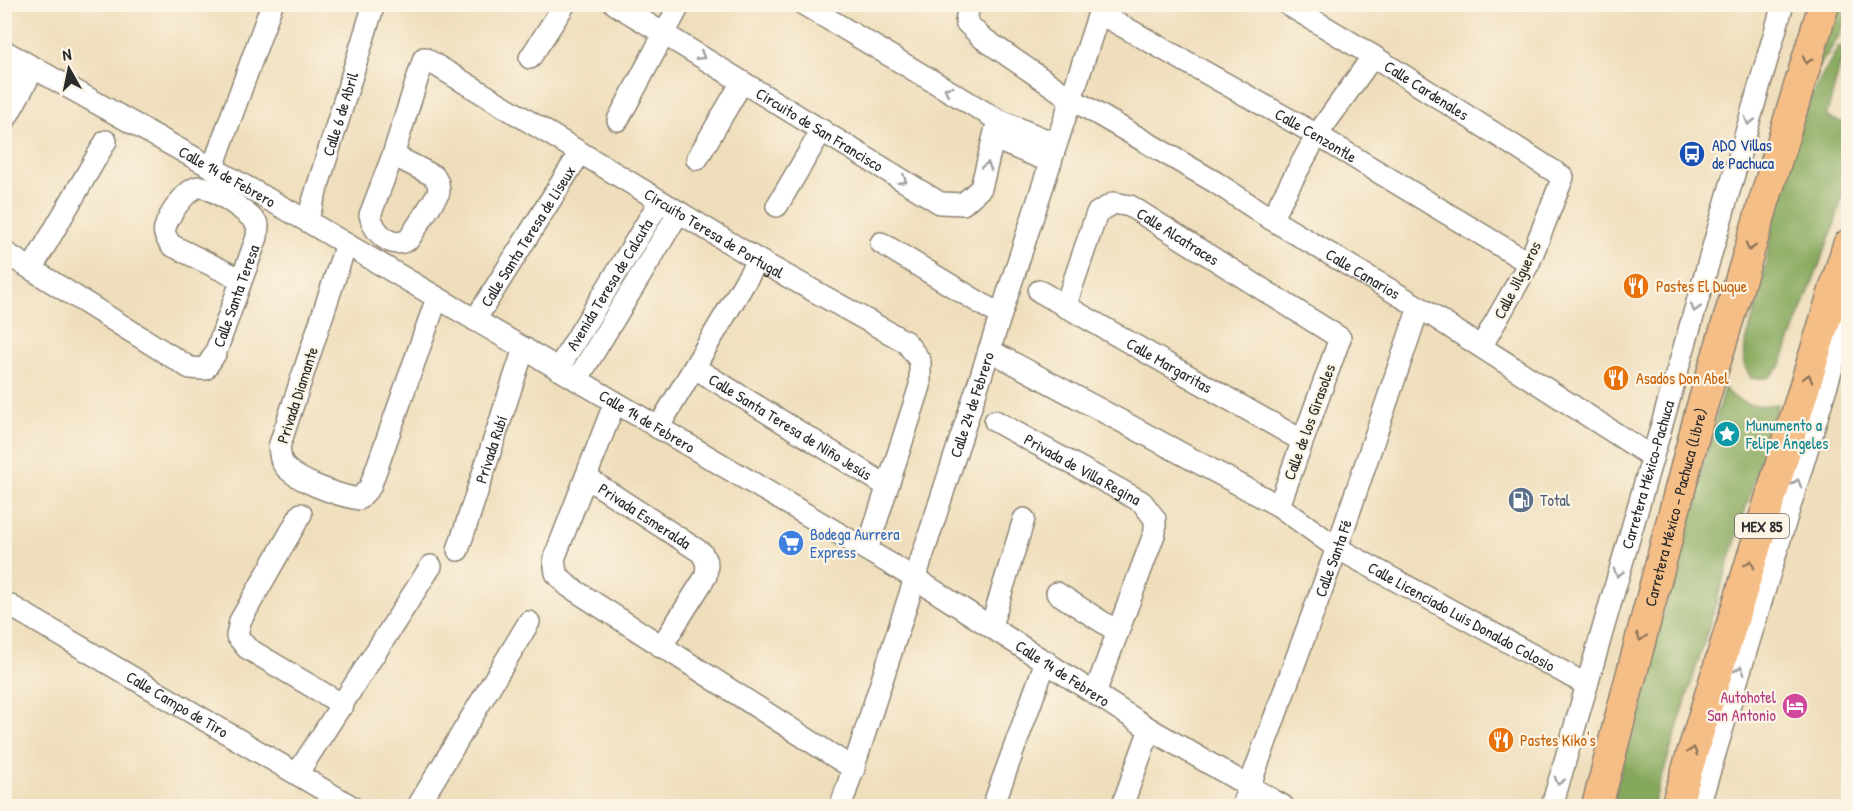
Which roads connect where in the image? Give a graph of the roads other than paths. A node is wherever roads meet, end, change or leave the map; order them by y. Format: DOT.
graph roads {
  1 [pos="272,4"];
  2 [pos="374,4"];
  3 [pos="565,4"];
  4 [pos="615,4"];
  5 [pos="680,4"];
  6 [pos="803,4"];
  7 [pos="969,4"];
  8 [pos="1287,4"];
  9 [pos="1783,4"];
  10 [pos="1824,4"];
  11 [pos="1100,9"];
  12 [pos="664,33"];
  13 [pos="1373,56"];
  14 [pos="530,58"];
  15 [pos="19,60"];
  16 [pos="742,82"];
  17 [pos="4,84"];
  18 [pos="1070,98"];
  19 [pos="618,120"];
  20 [pos="4,122"];
  21 [pos="996,129"];
  22 [pos="822,130"];
  23 [pos="1317,135"];
  24 [pos="106,141"];
  25 [pos="580,153"];
  26 [pos="1054,153"];
  27 [pos="393,155"];
  28 [pos="697,159"];
  29 [pos="213,167"];
  30 [pos="1563,177"];
  31 [pos="660,201"];
  32 [pos="777,206"];
  33 [pos="679,212"];
  34 [pos="1271,219"];
  35 [pos="306,221"];
  36 [pos="881,243"];
  37 [pos="346,244"];
  38 [pos="1848,245"];
  39 [pos="4,252"];
  40 [pos="758,260"];
  41 [pos="1529,263"];
  42 [pos="32,268"];
  43 [pos="240,279"];
  44 [pos="1039,291"];
  45 [pos="437,298"];
  46 [pos="1065,307"];
  47 [pos="1419,308"];
  48 [pos="1000,315"];
  49 [pos="1848,315"];
  50 [pos="475,320"];
  51 [pos="1340,338"];
  52 [pos="1481,347"];
  53 [pos="524,348"];
  54 [pos="989,350"];
  55 [pos="1841,361"];
  56 [pos="695,368"];
  57 [pos="558,369"];
  58 [pos="577,380"];
  59 [pos="615,402"];
  60 [pos="994,421"];
  61 [pos="658,428"];
  62 [pos="1301,440"];
  63 [pos="1652,456"];
  64 [pos="587,478"];
  65 [pos="887,486"];
  66 [pos="1279,506"];
  67 [pos="301,514"];
  68 [pos="1024,519"];
  69 [pos="1337,548"];
  70 [pos="458,550"];
  71 [pos="867,550"];
  72 [pos="431,566"];
  73 [pos="916,579"];
  74 [pos="1057,594"];
  75 [pos="4,602"];
  76 [pos="530,622"];
  77 [pos="991,626"];
  78 [pos="1118,632"];
  79 [pos="661,647"];
  80 [pos="1046,661"];
  81 [pos="1587,685"];
  82 [pos="1095,693"];
  83 [pos="343,705"];
  84 [pos="1150,729"];
  85 [pos="854,769"];
  86 [pos="297,774"];
  87 [pos="1249,786"];
  88 [pos="842,806"];
  89 [pos="351,807"];
  90 [pos="418,807"];
  91 [pos="993,807"];
  92 [pos="1122,807"];
  93 [pos="1242,807"];
  94 [pos="1283,807"];
  95 [pos="1552,807"];
  96 [pos="1597,807"];
  97 [pos="1676,807"];
  98 [pos="1699,807"];
  1 -- 29 [label="street"];
  2 -- 35 [label="street, Calle 6 de Abril"];
  3 -- 14 [label="street"];
  4 -- 12 [label="street, Circuito de San Francisco"];
  5 -- 12 [label="street"];
  21 -- 6 [label="street, one-way"];
  7 -- 18 [label="street, Calle Canarios"];
  8 -- 13 [label="street, Calle Cardenales"];
  9 -- 63 [label="street, Carretera México-Pachuca, one-way"];
  10 -- 96 [label="highway, Carretera México - Pachuca (Libre), one-way"];
  11 -- 18 [label="street, Calle 24 de Febrero"];
  11 -- 23 [label="street, Calle Cenzontle"];
  12 -- 16 [label="street, Circuito de San Francisco, one-way"];
  12 -- 19 [label="street"];
  13 -- 23 [label="street"];
  13 -- 30 [label="street, Calle Cardenales"];
  15 -- 17 [label="street"];
  15 -- 20 [label="street"];
  15 -- 29 [label="street, Calle 14 de Febrero"];
  16 -- 22 [label="street, Circuito de San Francisco"];
  16 -- 28 [label="street"];
  18 -- 26 [label="street, Calle 24 de Febrero"];
  18 -- 34 [label="street, Calle Canarios"];
  22 -- 21 [label="street, Circuito de San Francisco, one-way"];
  21 -- 26 [label="street"];
  22 -- 32 [label="street"];
  23 -- 34 [label="street"];
  23 -- 41 [label="street, Calle Cenzontle"];
  24 -- 42 [label="street"];
  25 -- 27 [label="street, Circuito Teresa de Portugal"];
  25 -- 31 [label="street, Circuito Teresa de Portugal"];
  25 -- 50 [label="street, Calle Santa Teresa de Liseux"];
  26 -- 48 [label="street, Calle 24 de Febrero"];
  29 -- 35 [label="street, Calle 14 de Febrero"];
  30 -- 41 [label="street, Calle Jilgueros"];
  31 -- 33 [label="street, Circuito Teresa de Portugal"];
  31 -- 57 [label="street, Avenida Teresa de Calcuta"];
  33 -- 40 [label="street, Circuito Teresa de Portugal"];
  33 -- 58 [label="street, Avenida Teresa de Calcuta"];
  34 -- 47 [label="street, Calle Canarios"];
  35 -- 37 [label="street, Calle 14 de Febrero"];
  36 -- 48 [label="street"];
  37 -- 45 [label="street, Calle 14 de Febrero"];
  37 -- 45 [label="street, Privada Diamante"];
  97 -- 38 [label="highway, MEX 85, one-way"];
  39 -- 42 [label="street"];
  40 -- 56 [label="street"];
  40 -- 65 [label="street, Circuito Teresa de Portugal"];
  41 -- 52 [label="street, Calle Jilgueros"];
  42 -- 43 [label="street, Calle Santa Teresa"];
  43 -- 43 [label="street, Calle Santa Teresa"];
  44 -- 46 [label="street, Calle Margaritas"];
  45 -- 50 [label="street, Calle 14 de Febrero"];
  46 -- 51 [label="street, Calle Alcatraces"];
  46 -- 62 [label="street, Calle Margaritas"];
  47 -- 52 [label="street, Calle Canarios"];
  47 -- 69 [label="street, Calle Santa Fé"];
  48 -- 54 [label="street, Calle 24 de Febrero"];
  49 -- 55 [label="street"];
  50 -- 53 [label="street, Calle 14 de Febrero"];
  51 -- 62 [label="street, Calle de los Girasoles"];
  52 -- 63 [label="street, Calle Canarios"];
  53 -- 57 [label="street, Calle 14 de Febrero"];
  53 -- 70 [label="street, Privada Rubí"];
  54 -- 66 [label="street, Calle Licenciado Luis Donaldo Colosio"];
  54 -- 73 [label="street, Calle 24 de Febrero"];
  98 -- 55 [label="street, one-way"];
  56 -- 61 [label="street"];
  56 -- 65 [label="street, Calle Santa Teresa de Niño Jesús"];
  57 -- 58 [label="street, Calle 14 de Febrero"];
  58 -- 59 [label="street, Calle 14 de Febrero"];
  59 -- 61 [label="street, Calle 14 de Febrero"];
  59 -- 64 [label="street, Privada Esmeralda"];
  60 -- 78 [label="street, Privada de Villa Regina"];
  61 -- 71 [label="street, Calle 14 de Febrero"];
  62 -- 66 [label="street, Calle de los Girasoles"];
  63 -- 81 [label="street, Carretera México-Pachuca, one-way"];
  64 -- 79 [label="street, Privada Esmeralda"];
  64 -- 79 [label="street, Privada Esmeralda"];
  65 -- 71 [label="street, Circuito Teresa de Portugal"];
  66 -- 69 [label="street, Calle Licenciado Luis Donaldo Colosio"];
  67 -- 83 [label="street"];
  68 -- 77 [label="street"];
  69 -- 81 [label="street, Calle Licenciado Luis Donaldo Colosio"];
  69 -- 87 [label="street, Calle Santa Fé"];
  71 -- 73 [label="street, Calle 14 de Febrero"];
  72 -- 83 [label="street"];
  73 -- 77 [label="street, Calle 14 de Febrero"];
  73 -- 85 [label="street, Calle 24 de Febrero"];
  74 -- 78 [label="street"];
  75 -- 86 [label="street, Calle Campo de Tiro"];
  76 -- 90 [label="street"];
  77 -- 80 [label="street, Calle 14 de Febrero"];
  78 -- 82 [label="street, Privada de Villa Regina"];
  79 -- 85 [label="street, Privada Esmeralda"];
  80 -- 82 [label="street, Calle 14 de Febrero"];
  80 -- 91 [label="street"];
  81 -- 95 [label="street, Carretera México-Pachuca, one-way"];
  82 -- 84 [label="street, Calle 14 de Febrero"];
  83 -- 86 [label="street"];
  84 -- 87 [label="street, Calle 14 de Febrero"];
  84 -- 92 [label="street"];
  85 -- 88 [label="street, Calle 24 de Febrero"];
  86 -- 89 [label="street, Calle Campo de Tiro"];
  87 -- 93 [label="street, Calle Santa Fé"];
  87 -- 94 [label="street, Calle 14 de Febrero"];
}
